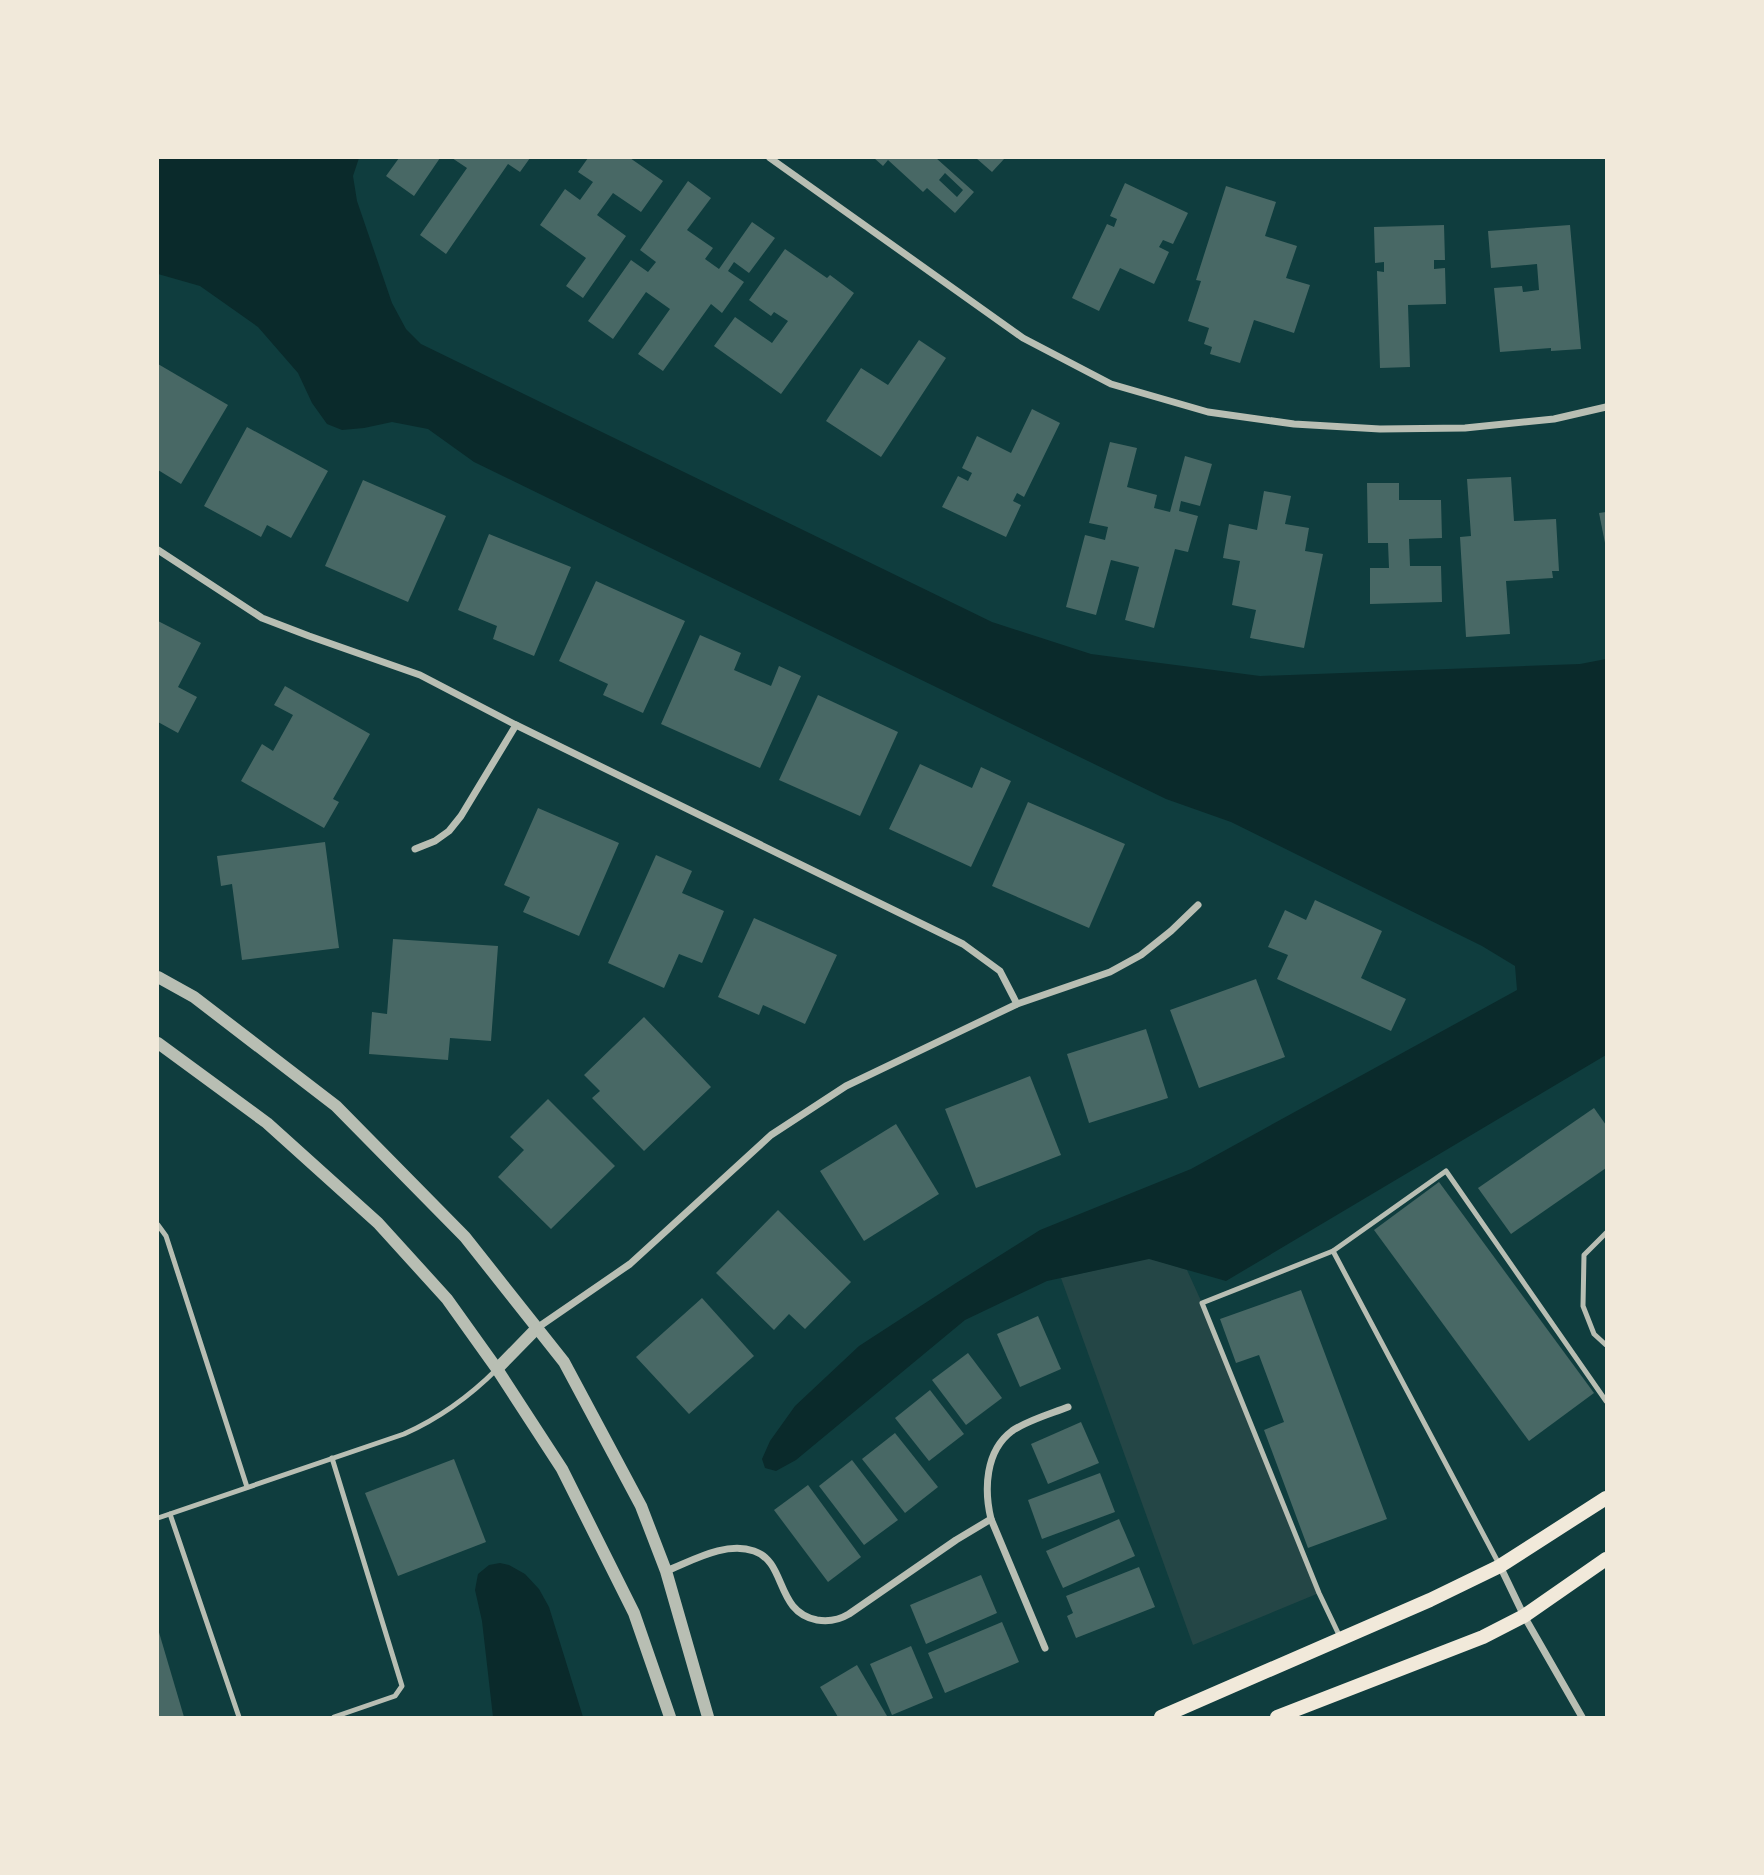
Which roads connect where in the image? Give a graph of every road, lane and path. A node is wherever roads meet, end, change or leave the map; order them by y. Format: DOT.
graph roads {
  1 [pos="770,158"];
  2 [pos="1606,407"];
  3 [pos="158,550"];
  4 [pos="516,725"];
  5 [pos="415,849"];
  6 [pos="1198,905"];
  7 [pos="158,977"];
  8 [pos="1017,1004"];
  9 [pos="158,1043"];
  10 [pos="158,1225"];
  11 [pos="1606,1233"];
  12 [pos="1333,1251"];
  13 [pos="537,1328"];
  14 [pos="1606,1345"];
  15 [pos="497,1369"];
  16 [pos="1606,1401"];
  17 [pos="1068,1407"];
  18 [pos="332,1458"];
  19 [pos="247,1488"];
  20 [pos="1606,1498"];
  21 [pos="170,1514"];
  22 [pos="158,1518"];
  23 [pos="991,1519"];
  24 [pos="1606,1559"];
  25 [pos="1500,1566"];
  26 [pos="666,1571"];
  27 [pos="1524,1616"];
  28 [pos="1341,1640"];
  29 [pos="1045,1648"];
  30 [pos="239,1717"];
  31 [pos="334,1717"];
  32 [pos="670,1717"];
  33 [pos="708,1717"];
  34 [pos="1161,1717"];
  35 [pos="1277,1717"];
  36 [pos="1582,1717"];
  1 -- 2 [label="street"];
  3 -- 4 [label="street"];
  4 -- 5 [label="street"];
  4 -- 8 [label="street"];
  6 -- 8 [label="street"];
  7 -- 13 [label="street"];
  8 -- 13 [label="street"];
  9 -- 15 [label="street"];
  10 -- 19 [label="lane"];
  11 -- 14 [label="lane"];
  12 -- 16 [label="lane"];
  12 -- 25 [label="lane"];
  12 -- 28 [label="lane"];
  13 -- 15 [label="street"];
  13 -- 26 [label="street"];
  15 -- 18 [label="lane"];
  15 -- 32 [label="street"];
  17 -- 23 [label="street"];
  18 -- 19 [label="lane"];
  18 -- 31 [label="lane"];
  19 -- 21 [label="lane"];
  20 -- 25 [label="main road"];
  21 -- 22 [label="lane"];
  21 -- 30 [label="lane"];
  23 -- 26 [label="street"];
  23 -- 29 [label="street"];
  24 -- 27 [label="main road"];
  25 -- 27 [label="street"];
  25 -- 28 [label="main road"];
  26 -- 33 [label="street"];
  27 -- 35 [label="main road"];
  27 -- 36 [label="street"];
  28 -- 34 [label="main road"];
}
